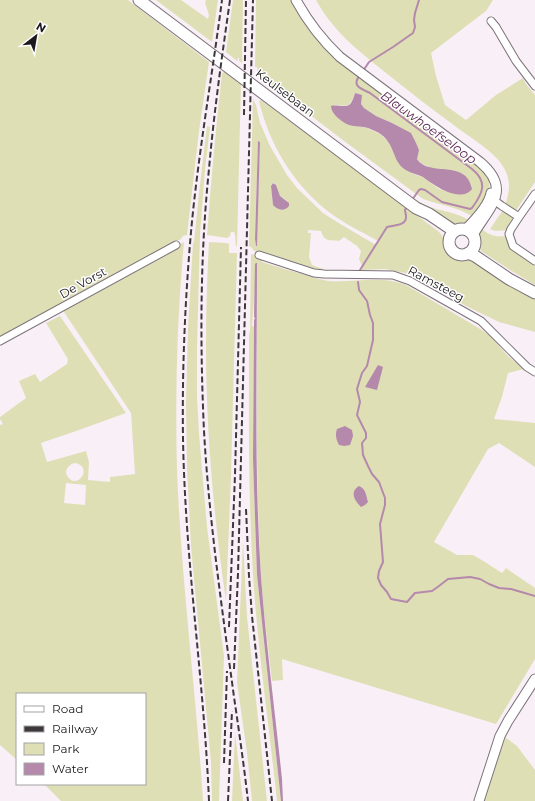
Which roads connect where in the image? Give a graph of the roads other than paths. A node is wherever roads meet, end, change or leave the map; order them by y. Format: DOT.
graph roads {
  1 [pos="139,0"];
  2 [pos="296,0"];
  3 [pos="491,21"];
  4 [pos="535,86"];
  5 [pos="535,194"];
  6 [pos="493,198"];
  7 [pos="519,217"];
  8 [pos="452,233"];
  9 [pos="470,241"];
  10 [pos="176,245"];
  11 [pos="259,255"];
  12 [pos="535,261"];
  13 [pos="535,287"];
  14 [pos="535,293"];
  15 [pos="0,341"];
  16 [pos="535,372"];
  17 [pos="535,679"];
  18 [pos="479,801"];
  1 -- 8 [label="main road, Keulsebaan"];
  2 -- 6 [label="street"];
  3 -- 4 [label="street"];
  5 -- 7 [label="street"];
  6 -- 7 [label="street"];
  6 -- 9 [label="street"];
  7 -- 12 [label="street"];
  8 -- 9 [label="main road"];
  8 -- 9 [label="main road"];
  9 -- 13 [label="main road"];
  9 -- 14 [label="main road"];
  10 -- 15 [label="street, De Vorst"];
  11 -- 16 [label="street, Ramsteeg"];
  17 -- 18 [label="street"];
}
